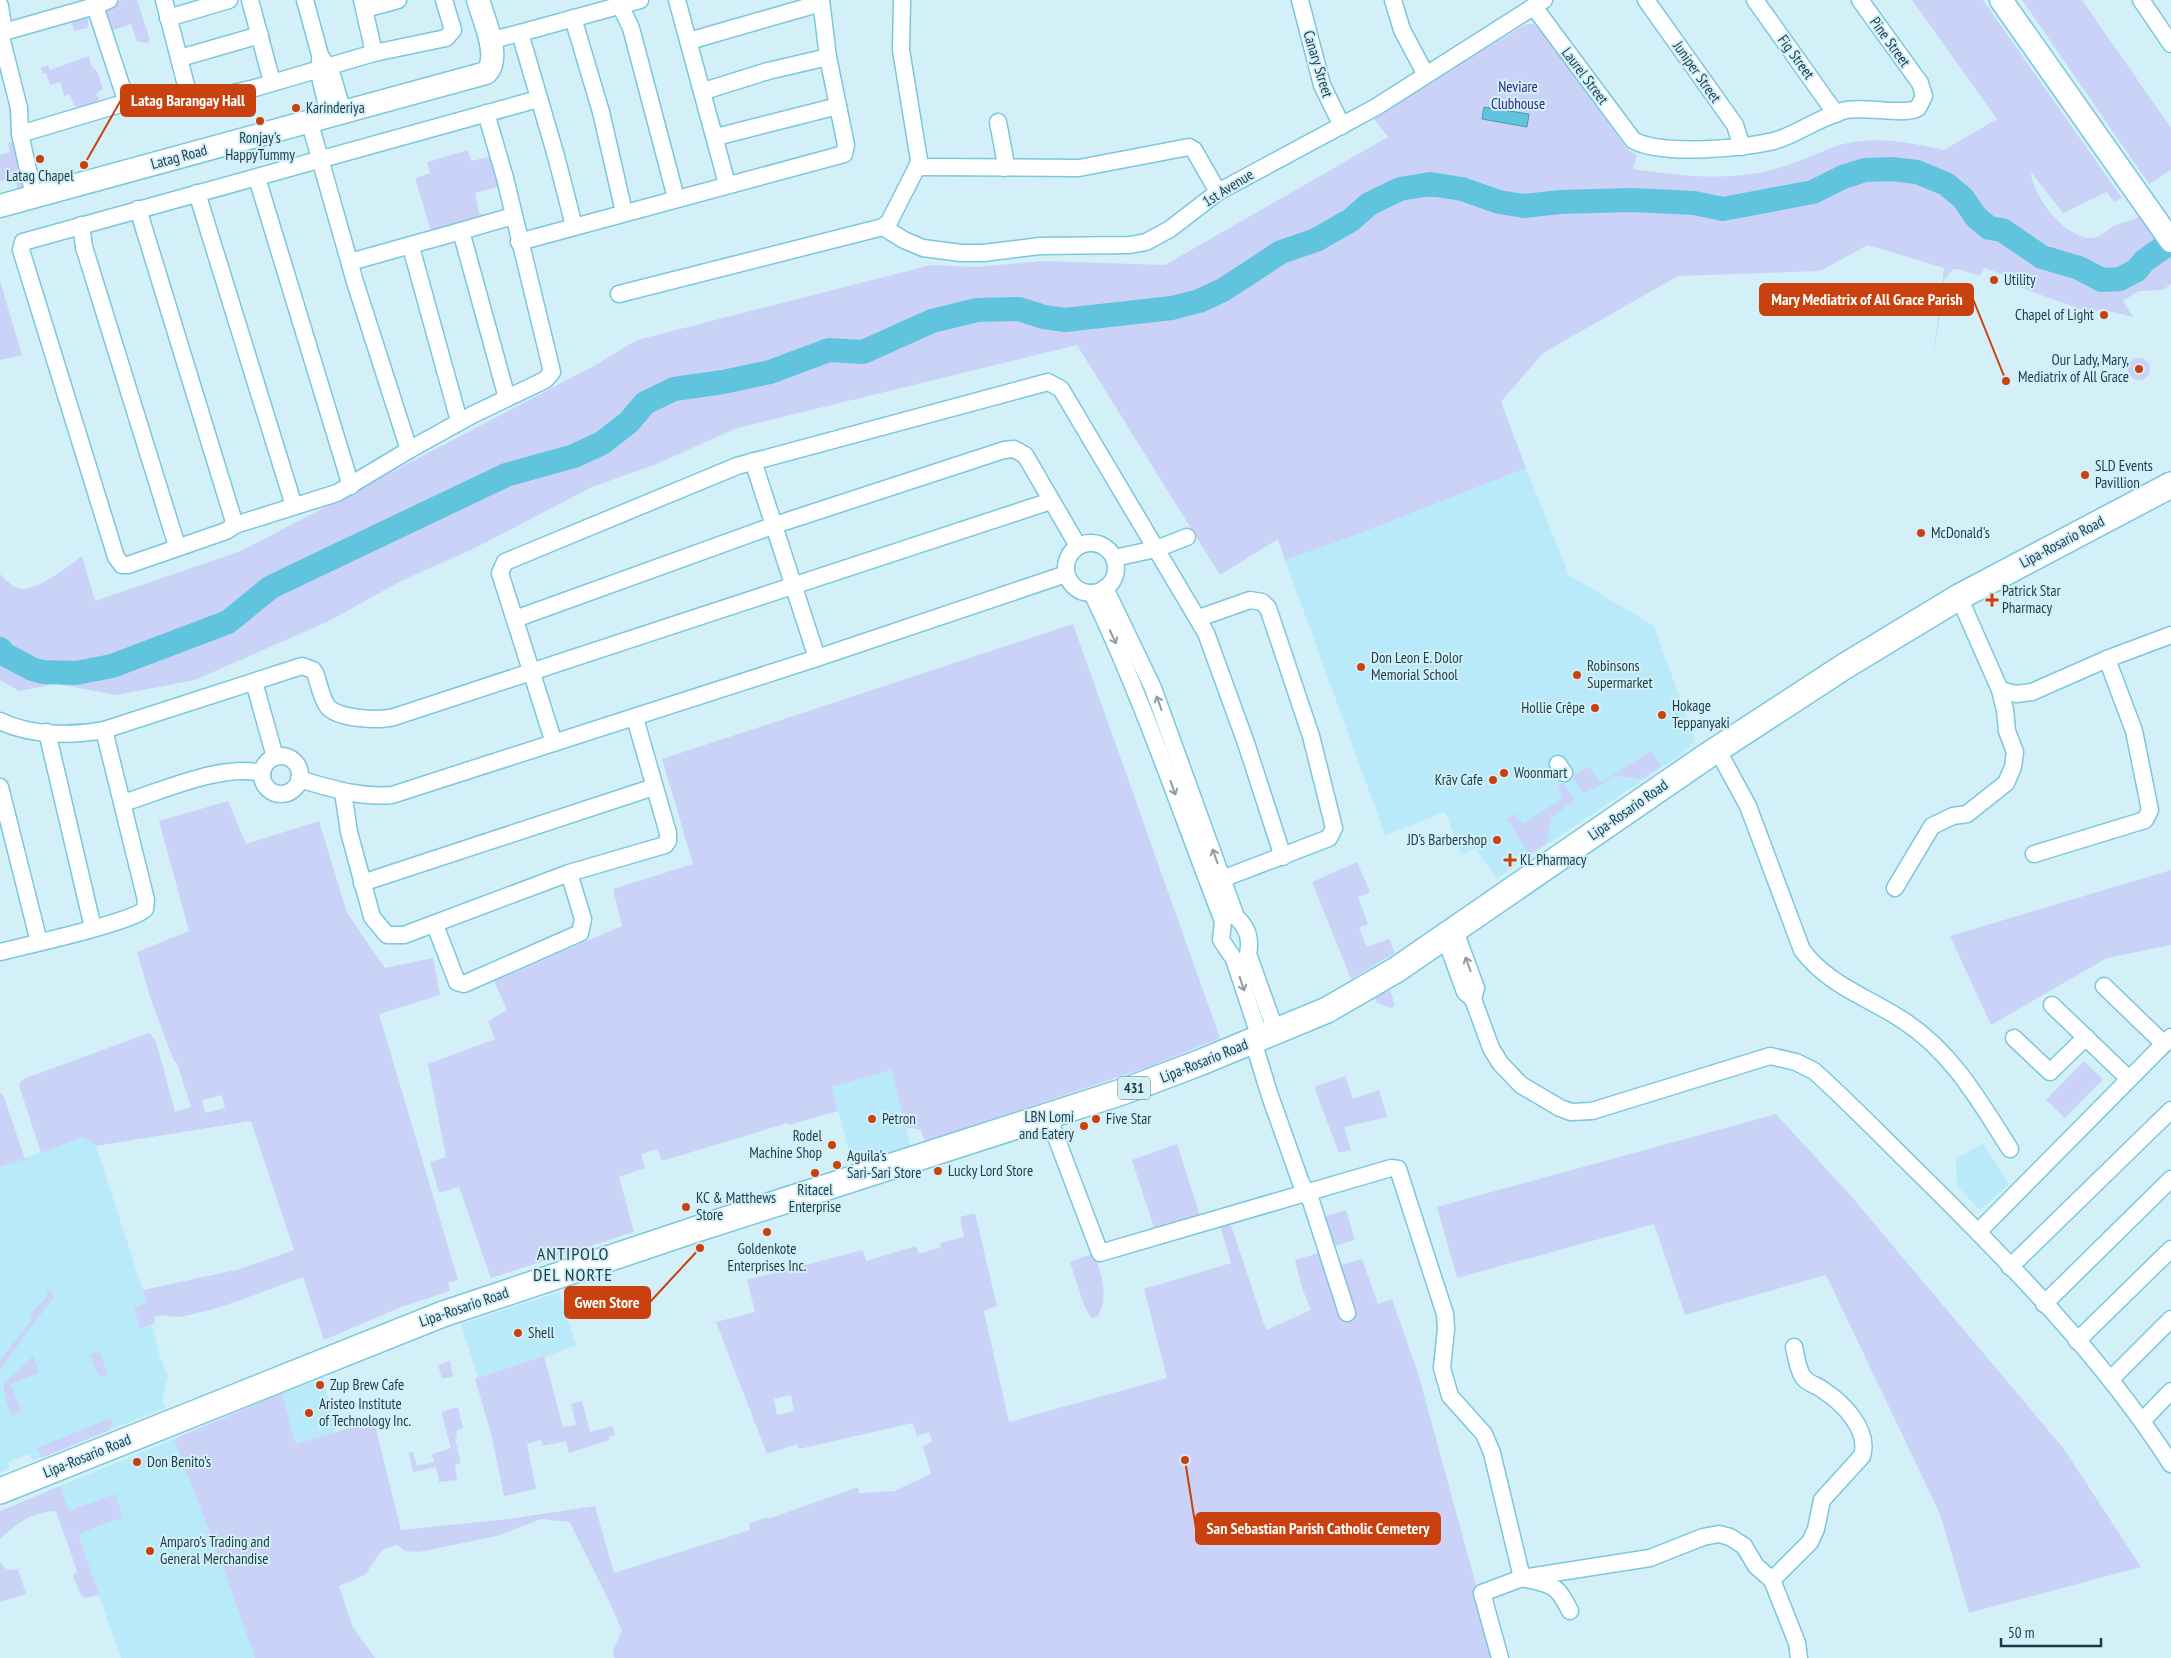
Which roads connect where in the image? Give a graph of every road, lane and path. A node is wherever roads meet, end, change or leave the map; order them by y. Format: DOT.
graph roads {
  1 [pos="164,0"];
  2 [pos="229,0"];
  3 [pos="250,0"];
  4 [pos="305,0"];
  5 [pos="398,0"];
  6 [pos="444,0"];
  7 [pos="478,0"];
  8 [pos="640,0"];
  9 [pos="677,0"];
  10 [pos="902,0"];
  11 [pos="1300,0"];
  12 [pos="1393,0"];
  13 [pos="1646,0"];
  14 [pos="1755,0"];
  15 [pos="1860,0"];
  16 [pos="2001,0"];
  17 [pos="2141,0"];
  18 [pos="821,1"];
  19 [pos="102,3"];
  20 [pos="1539,4"];
  21 [pos="363,5"];
  22 [pos="620,5"];
  23 [pos="0,6"];
  24 [pos="168,18"];
  25 [pos="573,18"];
  26 [pos="2,33"];
  27 [pos="520,33"];
  28 [pos="260,35"];
  29 [pos="500,38"];
  30 [pos="689,41"];
  31 [pos="2171,44"];
  32 [pos="374,53"];
  33 [pos="828,57"];
  34 [pos="180,58"];
  35 [pos="322,64"];
  36 [pos="1426,75"];
  37 [pos="272,82"];
  38 [pos="704,91"];
  39 [pos="538,99"];
  40 [pos="838,106"];
  41 [pos="486,113"];
  42 [pos="1836,114"];
  43 [pos="327,116"];
  44 [pos="998,122"];
  45 [pos="1342,126"];
  46 [pos="20,134"];
  47 [pos="716,137"];
  48 [pos="1742,147"];
  49 [pos="318,159"];
  50 [pos="918,167"];
  51 [pos="1004,168"];
  52 [pos="257,178"];
  53 [pos="727,184"];
  54 [pos="1218,192"];
  55 [pos="198,193"];
  56 [pos="34,196"];
  57 [pos="676,198"];
  58 [pos="0,206"];
  59 [pos="138,209"];
  60 [pos="624,212"];
  61 [pos="513,216"];
  62 [pos="81,225"];
  63 [pos="574,226"];
  64 [pos="883,227"];
  65 [pos="461,231"];
  66 [pos="2171,241"];
  67 [pos="519,242"];
  68 [pos="411,247"];
  69 [pos="350,262"];
  70 [pos="620,294"];
  71 [pos="507,398"];
  72 [pos="459,421"];
  73 [pos="409,450"];
  74 [pos="753,461"];
  75 [pos="2171,485"];
  76 [pos="351,486"];
  77 [pos="1051,501"];
  78 [pos="294,506"];
  79 [pos="235,525"];
  80 [pos="775,526"];
  81 [pos="1188,537"];
  82 [pos="177,546"];
  83 [pos="1078,546"];
  84 [pos="1156,549"];
  85 [pos="1114,558"];
  86 [pos="1066,574"];
  87 [pos="794,586"];
  88 [pos="1099,591"];
  89 [pos="1959,597"];
  90 [pos="1199,618"];
  91 [pos="514,619"];
  92 [pos="2171,635"];
  93 [pos="816,658"];
  94 [pos="2107,658"];
  95 [pos="532,673"];
  96 [pos="254,682"];
  97 [pos="2000,690"];
  98 [pos="635,718"];
  99 [pos="0,721"];
  100 [pos="104,730"];
  101 [pos="47,732"];
  102 [pos="554,743"];
  103 [pos="1717,749"];
  104 [pos="275,757"];
  105 [pos="262,773"];
  106 [pos="299,779"];
  107 [pos="0,786"];
  108 [pos="654,787"];
  109 [pos="342,792"];
  110 [pos="123,803"];
  111 [pos="2034,854"];
  112 [pos="1283,858"];
  113 [pos="569,873"];
  114 [pos="1216,882"];
  115 [pos="362,883"];
  116 [pos="1895,888"];
  117 [pos="1229,919"];
  118 [pos="435,925"];
  119 [pos="93,928"];
  120 [pos="1450,934"];
  121 [pos="39,942"];
  122 [pos="0,952"];
  123 [pos="1241,957"];
  124 [pos="2104,986"];
  125 [pos="2052,1005"];
  126 [pos="1263,1037"];
  127 [pos="2086,1037"];
  128 [pos="2014,1038"];
  129 [pos="2167,1041"];
  130 [pos="2129,1079"];
  131 [pos="2171,1110"];
  132 [pos="1048,1116"];
  133 [pos="2010,1149"];
  134 [pos="2171,1179"];
  135 [pos="1306,1192"];
  136 [pos="1978,1232"];
  137 [pos="2171,1249"];
  138 [pos="2010,1267"];
  139 [pos="2044,1304"];
  140 [pos="1346,1313"];
  141 [pos="2171,1319"];
  142 [pos="2077,1341"];
  143 [pos="1794,1347"];
  144 [pos="2111,1379"];
  145 [pos="2171,1391"];
  146 [pos="2142,1420"];
  147 [pos="2170,1462"];
  148 [pos="0,1491"];
  149 [pos="1522,1578"];
  150 [pos="1772,1580"];
  151 [pos="1570,1611"];
  152 [pos="1500,1658"];
  153 [pos="1799,1658"];
  1 -- 24 [label="street"];
  2 -- 24 [label="street"];
  3 -- 28 [label="street"];
  4 -- 35 [label="street"];
  5 -- 21 [label="street"];
  6 -- 32 [label="street"];
  7 -- 43 [label="street, Latag Road"];
  8 -- 22 [label="street"];
  9 -- 30 [label="street"];
  10 -- 50 [label="street"];
  11 -- 45 [label="street, Canary Street"];
  12 -- 36 [label="street"];
  13 -- 48 [label="street, Juniper Street"];
  14 -- 42 [label="street, Fig Street"];
  15 -- 42 [label="street, Pine Street"];
  16 -- 66 [label="street"];
  17 -- 31 [label="street"];
  18 -- 30 [label="street"];
  18 -- 33 [label="street"];
  19 -- 26 [label="street"];
  19 -- 46 [label="street"];
  20 -- 36 [label="street, 1st Avenue"];
  20 -- 48 [label="street, Laurel Street"];
  21 -- 32 [label="street"];
  22 -- 25 [label="street"];
  22 -- 57 [label="street"];
  23 -- 26 [label="street"];
  24 -- 34 [label="street"];
  25 -- 27 [label="street"];
  25 -- 60 [label="street"];
  26 -- 46 [label="street"];
  27 -- 29 [label="street"];
  27 -- 39 [label="street"];
  28 -- 34 [label="street"];
  28 -- 37 [label="street"];
  30 -- 38 [label="street"];
  32 -- 35 [label="street"];
  33 -- 38 [label="street"];
  33 -- 40 [label="street"];
  34 -- 37 [label="street"];
  35 -- 37 [label="street"];
  35 -- 43 [label="street"];
  36 -- 45 [label="street, 1st Avenue"];
  38 -- 47 [label="street"];
  39 -- 41 [label="street"];
  39 -- 63 [label="street"];
  40 -- 47 [label="street"];
  40 -- 53 [label="street"];
  41 -- 49 [label="street"];
  41 -- 61 [label="street"];
  42 -- 48 [label="street"];
  43 -- 49 [label="street"];
  43 -- 56 [label="street, Latag Road"];
  44 -- 51 [label="street"];
  45 -- 54 [label="street, 1st Avenue"];
  46 -- 56 [label="street"];
  47 -- 53 [label="street"];
  49 -- 52 [label="street"];
  49 -- 69 [label="street"];
  50 -- 51 [label="street"];
  50 -- 64 [label="street"];
  51 -- 54 [label="street"];
  52 -- 55 [label="street"];
  52 -- 76 [label="street"];
  53 -- 57 [label="street"];
  54 -- 64 [label="street, 1st Avenue"];
  55 -- 59 [label="street"];
  55 -- 78 [label="street"];
  56 -- 58 [label="street, Latag Road"];
  57 -- 60 [label="street"];
  59 -- 62 [label="street"];
  59 -- 79 [label="street"];
  60 -- 63 [label="street"];
  61 -- 65 [label="street"];
  61 -- 67 [label="street"];
  62 -- 82 [label="street"];
  62 -- 82 [label="street"];
  63 -- 67 [label="street"];
  64 -- 70 [label="street"];
  65 -- 68 [label="street"];
  65 -- 71 [label="street"];
  67 -- 71 [label="street"];
  68 -- 69 [label="street"];
  68 -- 72 [label="street"];
  69 -- 73 [label="street"];
  71 -- 72 [label="street"];
  72 -- 73 [label="street"];
  73 -- 76 [label="street"];
  74 -- 80 [label="street"];
  74 -- 84 [label="street"];
  74 -- 91 [label="street"];
  75 -- 89 [label="main road, Lipa-Rosario Road / 431"];
  76 -- 78 [label="street"];
  77 -- 80 [label="street"];
  77 -- 83 [label="street"];
  77 -- 87 [label="street"];
  78 -- 79 [label="street"];
  79 -- 82 [label="street"];
  80 -- 87 [label="street"];
  80 -- 91 [label="street"];
  81 -- 84 [label="street"];
  83 -- 85 [label="street"];
  83 -- 86 [label="street"];
  84 -- 85 [label="street"];
  84 -- 90 [label="street"];
  85 -- 88 [label="street"];
  86 -- 88 [label="street"];
  86 -- 93 [label="street"];
  87 -- 93 [label="street"];
  87 -- 95 [label="street"];
  88 -- 114 [label="street"];
  89 -- 97 [label="street"];
  89 -- 103 [label="main road, Lipa-Rosario Road / 431"];
  90 -- 112 [label="street"];
  90 -- 112 [label="street"];
  91 -- 95 [label="street"];
  92 -- 94 [label="street"];
  93 -- 98 [label="street"];
  94 -- 97 [label="street"];
  94 -- 111 [label="street"];
  95 -- 96 [label="street"];
  95 -- 102 [label="street"];
  96 -- 100 [label="street"];
  96 -- 104 [label="street"];
  97 -- 116 [label="street"];
  98 -- 102 [label="street"];
  98 -- 108 [label="street"];
  99 -- 101 [label="street"];
  100 -- 101 [label="street"];
  100 -- 110 [label="street"];
  101 -- 119 [label="street"];
  102 -- 109 [label="street"];
  103 -- 120 [label="main road, Lipa-Rosario Road / 431"];
  103 -- 133 [label="street"];
  104 -- 105 [label="street"];
  104 -- 106 [label="street"];
  105 -- 106 [label="street"];
  105 -- 110 [label="street"];
  106 -- 109 [label="street"];
  107 -- 121 [label="street"];
  108 -- 113 [label="street"];
  108 -- 115 [label="street"];
  109 -- 115 [label="street"];
  110 -- 119 [label="street"];
  112 -- 114 [label="street"];
  113 -- 118 [label="street"];
  113 -- 118 [label="street"];
  114 -- 117 [label="street"];
  115 -- 118 [label="street"];
  117 -- 123 [label="street"];
  117 -- 123 [label="street"];
  119 -- 121 [label="street"];
  120 -- 126 [label="main road, Lipa-Rosario Road / 431"];
  120 -- 136 [label="street"];
  121 -- 122 [label="street"];
  123 -- 126 [label="street"];
  124 -- 129 [label="street"];
  125 -- 127 [label="street"];
  126 -- 132 [label="main road, Lipa-Rosario Road / 431"];
  126 -- 135 [label="street"];
  127 -- 128 [label="street"];
  127 -- 130 [label="street"];
  129 -- 130 [label="street"];
  130 -- 136 [label="street"];
  131 -- 138 [label="street"];
  132 -- 135 [label="street"];
  132 -- 148 [label="main road, Lipa-Rosario Road / 431"];
  134 -- 139 [label="street"];
  135 -- 140 [label="street"];
  135 -- 149 [label="street"];
  136 -- 138 [label="street"];
  137 -- 142 [label="street"];
  138 -- 139 [label="street"];
  139 -- 142 [label="street"];
  141 -- 144 [label="street"];
  142 -- 144 [label="street"];
  143 -- 150 [label="street"];
  144 -- 146 [label="street"];
  145 -- 146 [label="street"];
  146 -- 147 [label="street"];
  149 -- 150 [label="street"];
  149 -- 151 [label="street"];
  149 -- 152 [label="street"];
  150 -- 153 [label="street"];
}
